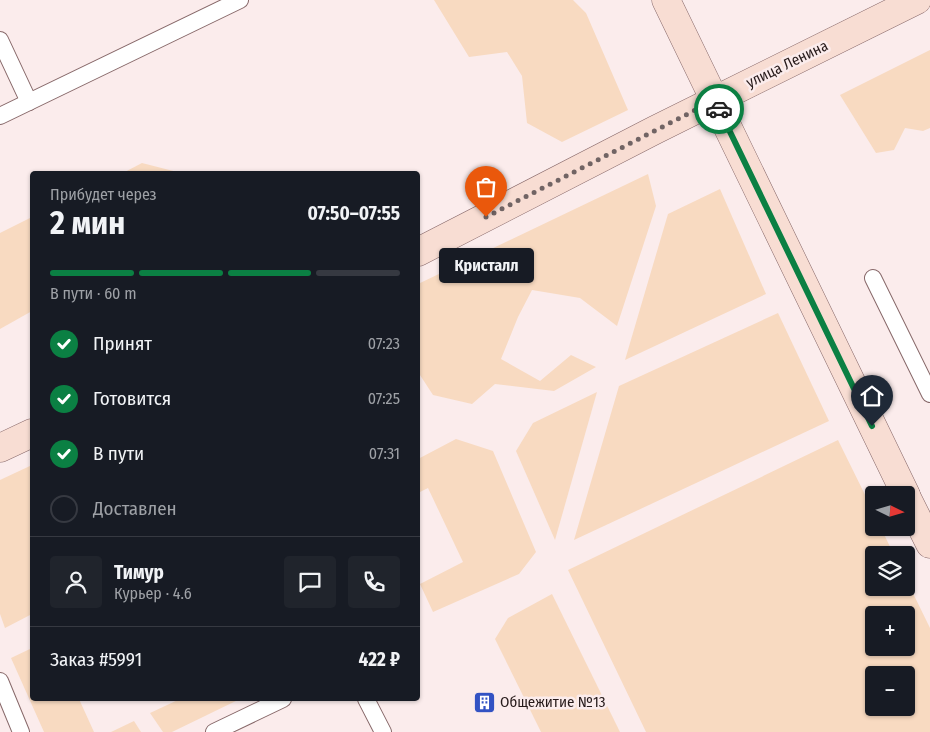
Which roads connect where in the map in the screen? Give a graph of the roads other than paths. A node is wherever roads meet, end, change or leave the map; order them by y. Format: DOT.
graph roads {
  1 [pos="240,0"];
  2 [pos="666,0"];
  3 [pos="917,0"];
  4 [pos="218,5"];
  5 [pos="0,40"];
  6 [pos="715,100"];
  7 [pos="29,102"];
  8 [pos="0,116"];
  9 [pos="420,251"];
  10 [pos="873,278"];
  11 [pos="930,394"];
  12 [pos="30,434"];
  13 [pos="0,448"];
  14 [pos="902,486"];
  15 [pos="915,513"];
  16 [pos="930,544"];
  17 [pos="0,681"];
  18 [pos="279,701"];
  19 [pos="367,701"];
  20 [pos="21,732"];
  21 [pos="214,732"];
  22 [pos="383,732"];
  1 -- 4 [label="lane"];
  2 -- 6 [label="main road"];
  3 -- 6 [label="main road, улица Ленина"];
  4 -- 7 [label="lane"];
  5 -- 7 [label="lane"];
  6 -- 9 [label="main road, улица Ленина"];
  6 -- 14 [label="main road"];
  7 -- 8 [label="lane"];
  10 -- 11 [label="lane"];
  12 -- 13 [label="main road"];
  15 -- 16 [label="main road"];
  17 -- 20 [label="lane"];
  18 -- 21 [label="lane"];
  19 -- 22 [label="lane"];
}
